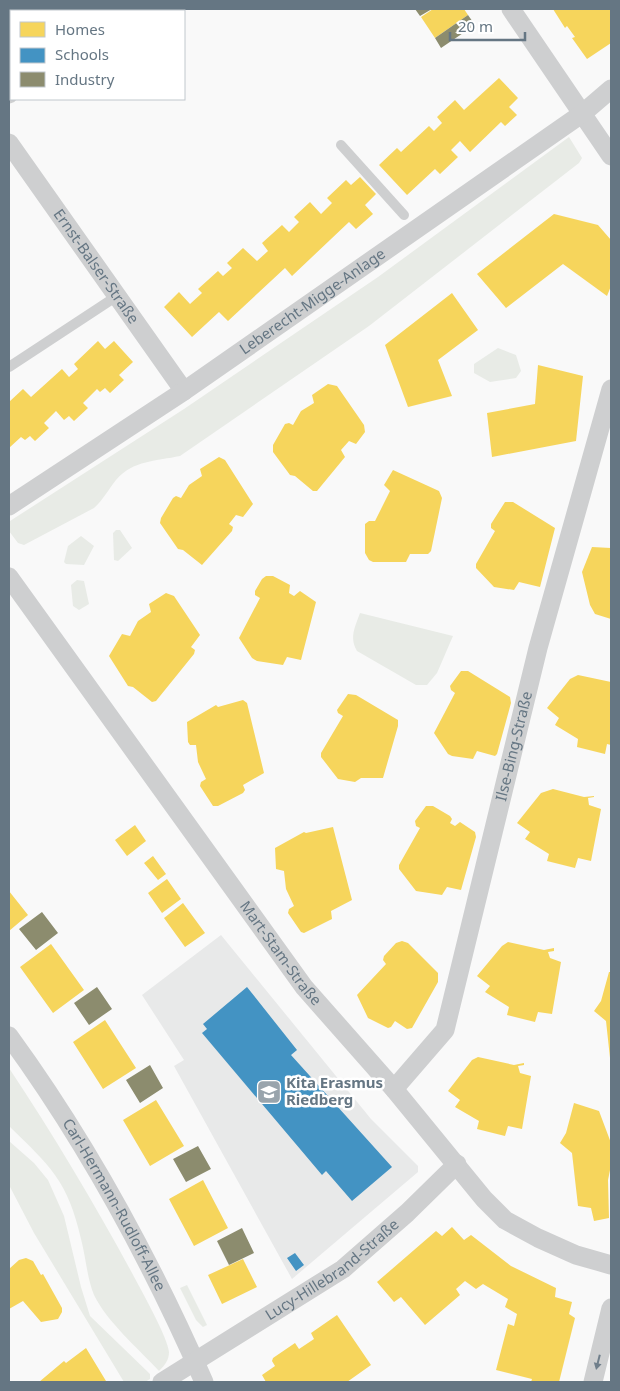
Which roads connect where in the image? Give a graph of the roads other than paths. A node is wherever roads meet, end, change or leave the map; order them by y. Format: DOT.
graph roads {
  1 [pos="511,9"];
  2 [pos="611,89"];
  3 [pos="583,113"];
  4 [pos="9,143"];
  5 [pos="341,145"];
  6 [pos="611,156"];
  7 [pos="404,216"];
  8 [pos="116,296"];
  9 [pos="9,367"];
  10 [pos="611,389"];
  11 [pos="184,391"];
  12 [pos="9,506"];
  13 [pos="9,577"];
  14 [pos="9,1036"];
  15 [pos="394,1089"];
  16 [pos="457,1164"];
  17 [pos="611,1265"];
  18 [pos="611,1308"];
  19 [pos="194,1360"];
  20 [pos="162,1382"];
  21 [pos="204,1382"];
  22 [pos="593,1382"];
  1 -- 3 [label="street"];
  2 -- 3 [label="street, Leberecht-Migge-Anlage"];
  3 -- 6 [label="street"];
  3 -- 11 [label="street, Leberecht-Migge-Anlage"];
  4 -- 8 [label="street, Ernst-Balser-Straße"];
  5 -- 7 [label="lane"];
  8 -- 9 [label="lane"];
  8 -- 11 [label="street, Ernst-Balser-Straße"];
  10 -- 15 [label="street, Ilse-Bing-Straße"];
  11 -- 12 [label="street, Leberecht-Migge-Anlage"];
  13 -- 15 [label="street, Mart-Stam-Straße"];
  14 -- 19 [label="street, Carl-Hermann-Rudloff-Allee"];
  15 -- 16 [label="street, Mart-Stam-Straße"];
  16 -- 17 [label="street, Mart-Stam-Straße"];
  16 -- 19 [label="street, Lucy-Hillebrand-Straße"];
  18 -- 22 [label="street, one-way"];
  19 -- 20 [label="street, Lucy-Hillebrand-Straße"];
  19 -- 21 [label="street, Carl-Hermann-Rudloff-Allee"];
}
